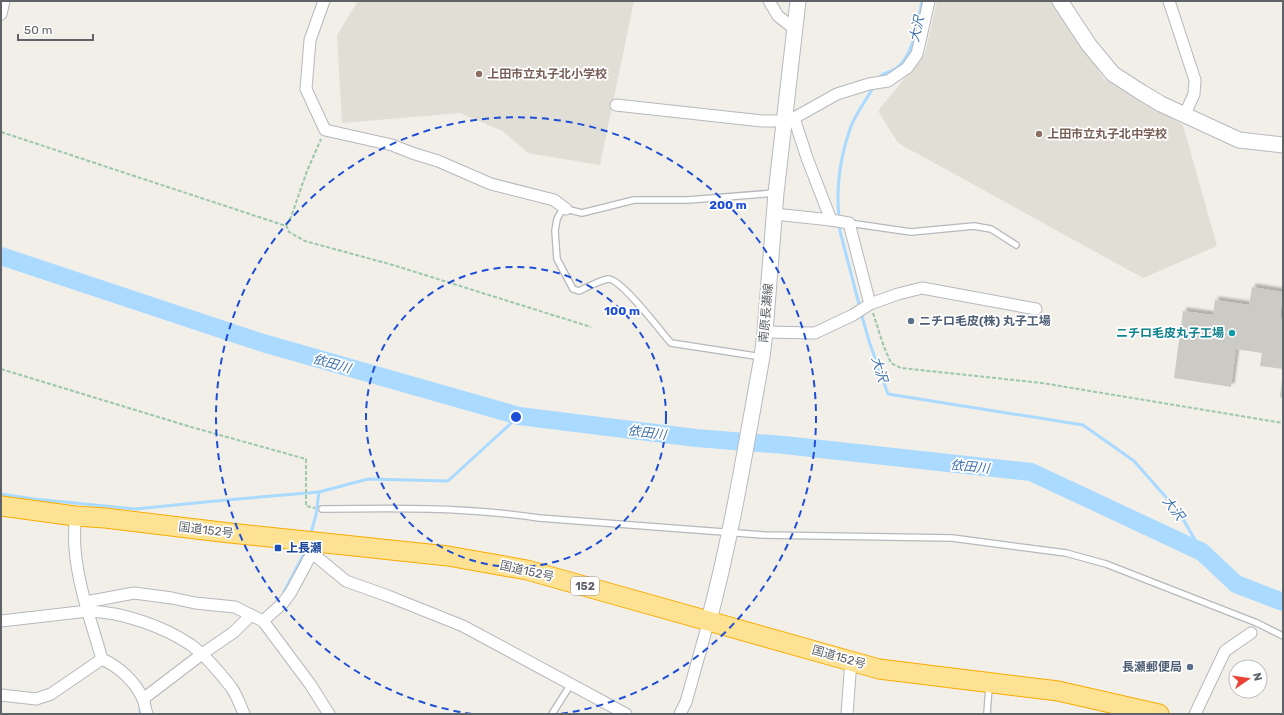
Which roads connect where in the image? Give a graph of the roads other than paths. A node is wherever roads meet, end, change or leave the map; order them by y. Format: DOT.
graph roads {
  1 [pos="4,1"];
  2 [pos="324,1"];
  3 [pos="769,1"];
  4 [pos="798,1"];
  5 [pos="929,1"];
  6 [pos="1060,1"];
  7 [pos="1169,1"];
  8 [pos="1,14"];
  9 [pos="796,30"];
  10 [pos="616,105"];
  11 [pos="1185,114"];
  12 [pos="789,119"];
  13 [pos="1283,145"];
  14 [pos="776,193"];
  15 [pos="566,209"];
  16 [pos="774,214"];
  17 [pos="831,220"];
  18 [pos="849,223"];
  19 [pos="1016,245"];
  20 [pos="870,304"];
  21 [pos="1036,309"];
  22 [pos="766,332"];
  23 [pos="762,357"];
  24 [pos="1,506"];
  25 [pos="322,509"];
  26 [pos="75,516"];
  27 [pos="730,534"];
  28 [pos="313,547"];
  29 [pos="87,606"];
  30 [pos="251,615"];
  31 [pos="709,620"];
  32 [pos="1,621"];
  33 [pos="263,621"];
  34 [pos="1251,633"];
  35 [pos="1283,636"];
  36 [pos="202,654"];
  37 [pos="102,659"];
  38 [pos="851,661"];
  39 [pos="989,682"];
  40 [pos="571,684"];
  41 [pos="1,695"];
  42 [pos="143,699"];
  43 [pos="1130,711"];
  44 [pos="146,714"];
  45 [pos="244,714"];
  46 [pos="329,714"];
  47 [pos="552,714"];
  48 [pos="626,714"];
  49 [pos="680,714"];
  50 [pos="847,714"];
  51 [pos="987,714"];
  52 [pos="1159,714"];
  53 [pos="1195,714"];
  1 -- 8 [label="street"];
  2 -- 15 [label="street"];
  3 -- 9 [label="street"];
  4 -- 9 [label="main road, 南原長瀬線"];
  5 -- 12 [label="street"];
  6 -- 11 [label="main road"];
  7 -- 11 [label="street"];
  9 -- 12 [label="main road, 南原長瀬線"];
  10 -- 12 [label="street"];
  11 -- 13 [label="main road"];
  12 -- 14 [label="main road, 南原長瀬線"];
  12 -- 17 [label="street"];
  14 -- 15 [label="lane"];
  14 -- 16 [label="main road, 南原長瀬線"];
  15 -- 23 [label="lane"];
  16 -- 17 [label="street"];
  16 -- 22 [label="main road, 南原長瀬線"];
  17 -- 18 [label="street"];
  18 -- 19 [label="lane"];
  18 -- 20 [label="street"];
  20 -- 21 [label="street"];
  20 -- 22 [label="street"];
  22 -- 23 [label="main road, 南原長瀬線"];
  23 -- 27 [label="main road, 南原長瀬線"];
  24 -- 26 [label="highway, 国道152号 / 152"];
  25 -- 27 [label="lane"];
  26 -- 28 [label="highway, 国道152号 / 152"];
  26 -- 29 [label="street"];
  27 -- 31 [label="main road, 南原長瀬線"];
  27 -- 35 [label="lane"];
  28 -- 31 [label="highway, 国道152号 / 152"];
  28 -- 33 [label="street"];
  28 -- 40 [label="street"];
  29 -- 30 [label="street"];
  29 -- 32 [label="street"];
  29 -- 36 [label="street"];
  29 -- 37 [label="street"];
  30 -- 33 [label="street"];
  30 -- 36 [label="street"];
  31 -- 38 [label="highway, 国道152号 / 152"];
  31 -- 49 [label="street"];
  33 -- 46 [label="street"];
  34 -- 53 [label="street"];
  36 -- 42 [label="street"];
  36 -- 45 [label="street"];
  37 -- 41 [label="street"];
  37 -- 42 [label="street"];
  38 -- 39 [label="highway, 国道152号 / 152"];
  38 -- 50 [label="street"];
  39 -- 43 [label="highway, 国道152号 / 152"];
  39 -- 51 [label="lane"];
  40 -- 47 [label="lane"];
  40 -- 48 [label="street"];
  42 -- 44 [label="street"];
  43 -- 52 [label="highway, 国道152号 / 152"];
}
